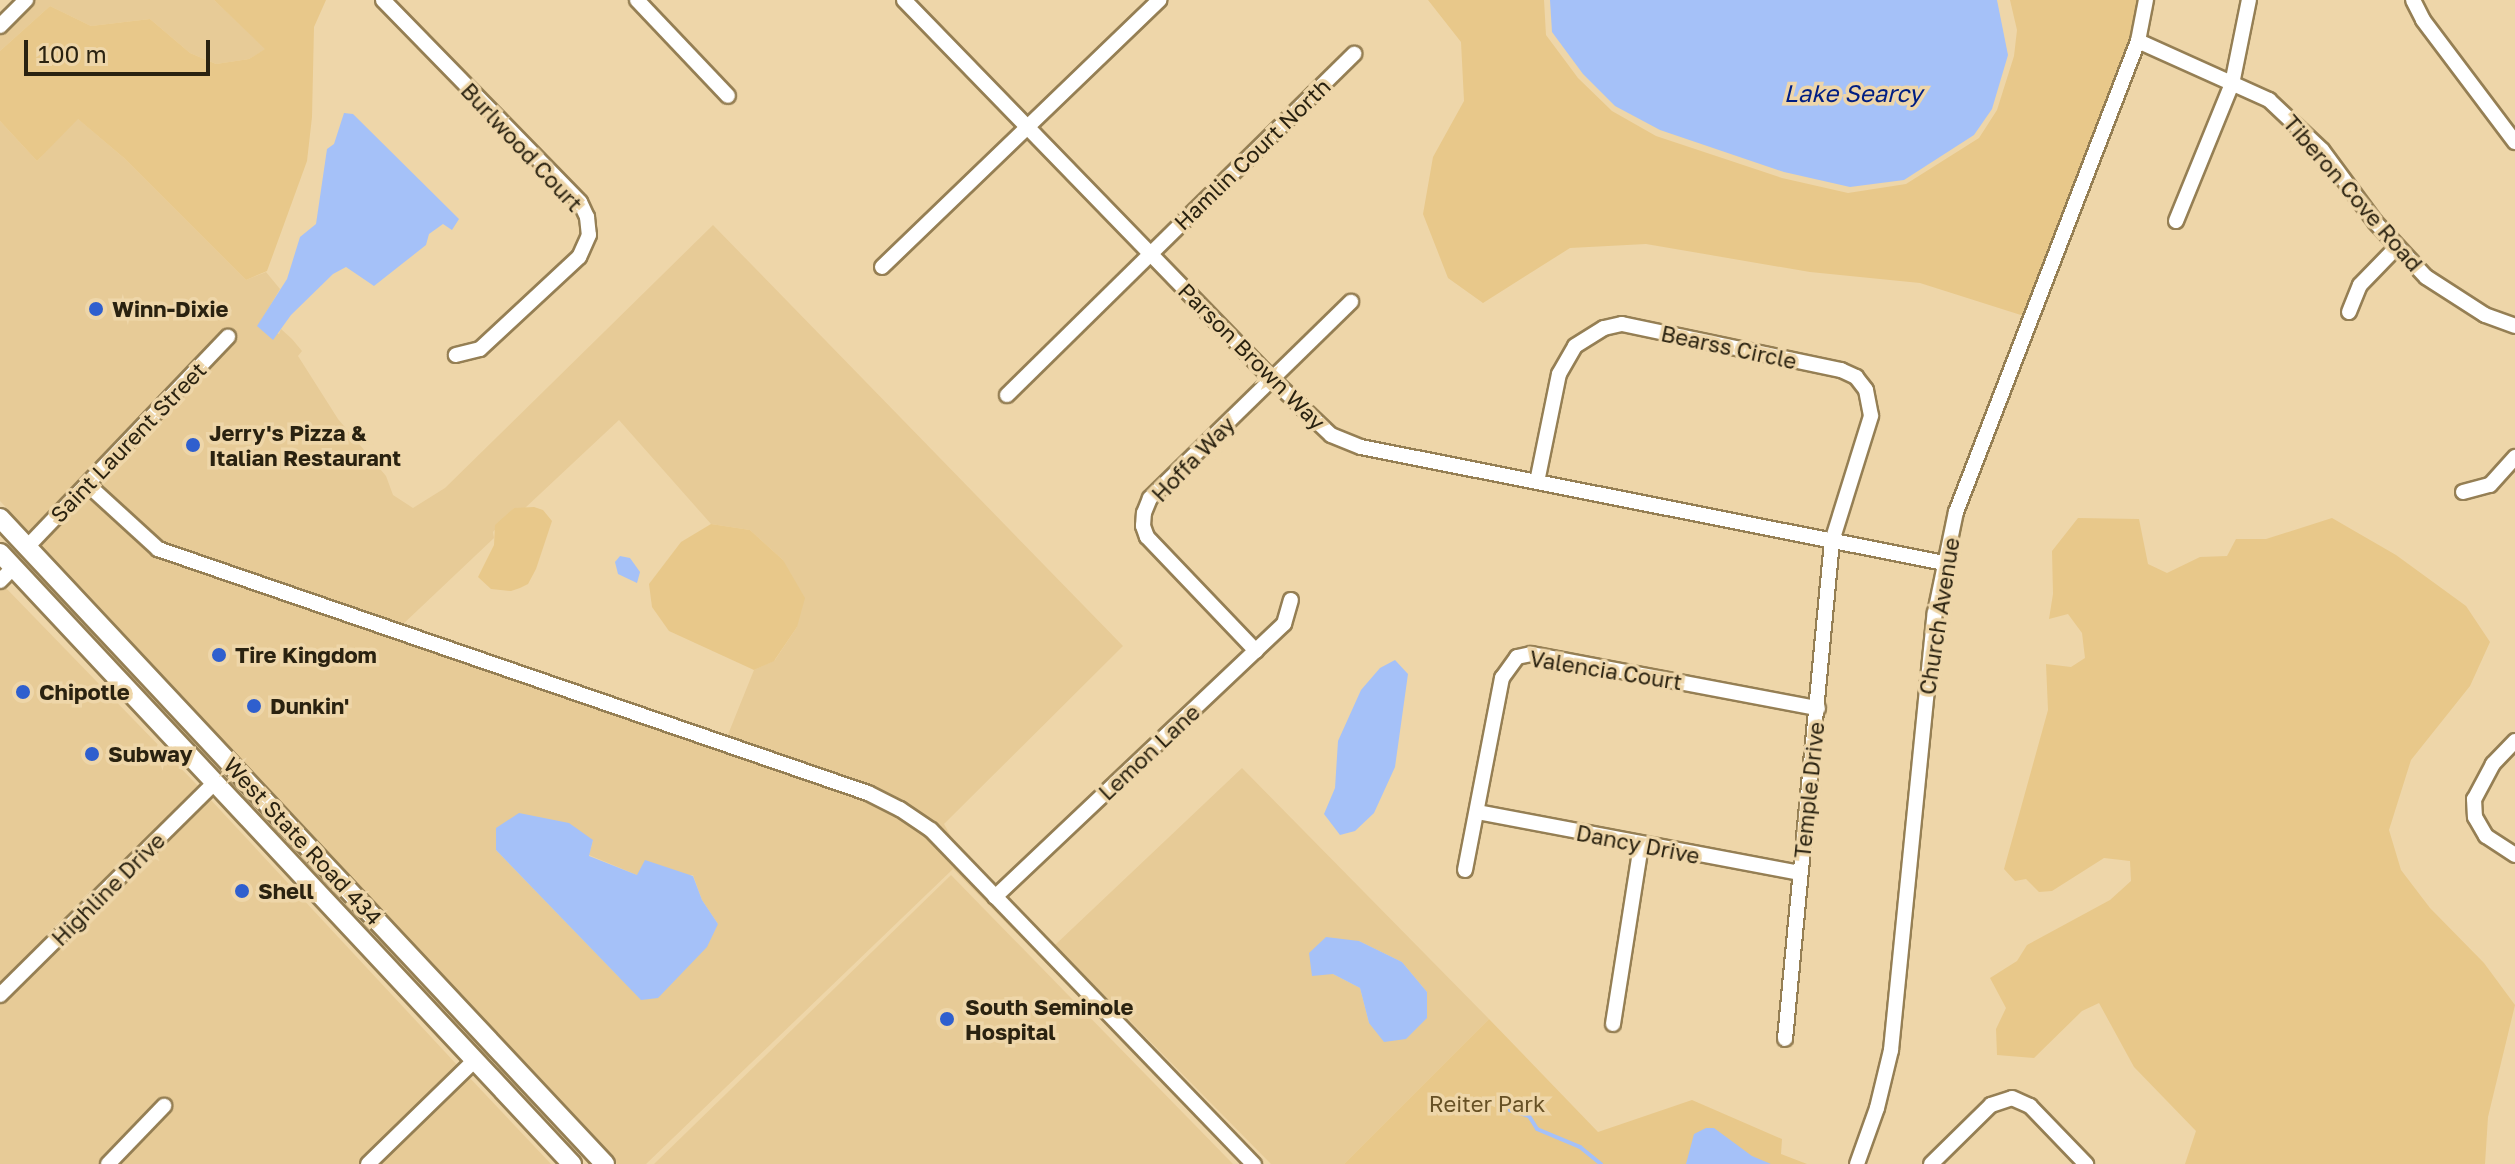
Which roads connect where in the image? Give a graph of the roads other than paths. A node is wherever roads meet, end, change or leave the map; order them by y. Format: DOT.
graph roads {
  1 [pos="26,0"];
  2 [pos="383,0"];
  3 [pos="637,0"];
  4 [pos="904,0"];
  5 [pos="1159,0"];
  6 [pos="2146,0"];
  7 [pos="2249,0"];
  8 [pos="2413,0"];
  9 [pos="0,26"];
  10 [pos="2138,41"];
  11 [pos="1354,54"];
  12 [pos="2232,84"];
  13 [pos="728,96"];
  14 [pos="1028,128"];
  15 [pos="2515,142"];
  16 [pos="2176,221"];
  17 [pos="2396,248"];
  18 [pos="1150,254"];
  19 [pos="882,267"];
  20 [pos="1351,302"];
  21 [pos="2349,312"];
  22 [pos="2515,326"];
  23 [pos="228,337"];
  24 [pos="456,355"];
  25 [pos="1272,379"];
  26 [pos="1007,395"];
  27 [pos="2515,457"];
  28 [pos="1537,482"];
  29 [pos="88,485"];
  30 [pos="2463,492"];
  31 [pos="0,518"];
  32 [pos="1832,541"];
  33 [pos="0,544"];
  34 [pos="27,547"];
  35 [pos="0,553"];
  36 [pos="1944,563"];
  37 [pos="7,574"];
  38 [pos="53,574"];
  39 [pos="1291,600"];
  40 [pos="1256,651"];
  41 [pos="1818,708"];
  42 [pos="2515,741"];
  43 [pos="215,782"];
  44 [pos="1477,812"];
  45 [pos="1641,845"];
  46 [pos="2515,855"];
  47 [pos="1465,870"];
  48 [pos="1800,873"];
  49 [pos="995,897"];
  50 [pos="0,995"];
  51 [pos="1613,1024"];
  52 [pos="445,1028"];
  53 [pos="1785,1039"];
  54 [pos="491,1042"];
  55 [pos="475,1060"];
  56 [pos="515,1068"];
  57 [pos="164,1106"];
  58 [pos="108,1164"];
  59 [pos="368,1164"];
  60 [pos="572,1164"];
  61 [pos="605,1164"];
  62 [pos="1254,1164"];
  63 [pos="1857,1164"];
  64 [pos="1931,1164"];
  65 [pos="2086,1164"];
  1 -- 9 [label="street"];
  2 -- 24 [label="street, Burlwood Court"];
  3 -- 13 [label="street"];
  4 -- 14 [label="street, Parson Brown Way"];
  5 -- 14 [label="street"];
  6 -- 10 [label="street, Church Avenue"];
  7 -- 12 [label="street"];
  8 -- 15 [label="street"];
  10 -- 12 [label="street, Tiberon Cove Road"];
  10 -- 36 [label="street, Church Avenue"];
  11 -- 18 [label="street, Hamlin Court North"];
  12 -- 16 [label="street"];
  12 -- 17 [label="street, Tiberon Cove Road"];
  14 -- 18 [label="street, Parson Brown Way"];
  14 -- 19 [label="street"];
  17 -- 21 [label="street"];
  17 -- 22 [label="street, Tiberon Cove Road"];
  18 -- 25 [label="street, Parson Brown Way"];
  18 -- 26 [label="street, Hamlin Court North"];
  20 -- 25 [label="street"];
  23 -- 29 [label="street, Saint Laurent Street"];
  25 -- 28 [label="street, Parson Brown Way"];
  25 -- 40 [label="street, Hoffa Way"];
  27 -- 30 [label="street"];
  28 -- 32 [label="street, Parson Brown Way"];
  28 -- 32 [label="street, Bearss Circle"];
  29 -- 34 [label="street, Saint Laurent Street"];
  29 -- 49 [label="street"];
  31 -- 34 [label="main road, West State Road 434"];
  32 -- 36 [label="street, Parson Brown Way"];
  32 -- 41 [label="street, Temple Drive"];
  33 -- 34 [label="main road"];
  34 -- 38 [label="main road, West State Road 434"];
  35 -- 37 [label="main road, West State Road 434"];
  36 -- 63 [label="street, Church Avenue"];
  37 -- 38 [label="main road"];
  37 -- 43 [label="main road, West State Road 434"];
  38 -- 54 [label="main road, West State Road 434"];
  39 -- 40 [label="street, Lemon Lane"];
  40 -- 49 [label="street, Lemon Lane"];
  41 -- 44 [label="street, Valencia Court"];
  41 -- 48 [label="street, Temple Drive"];
  42 -- 46 [label="street"];
  43 -- 50 [label="street, Highline Drive"];
  43 -- 52 [label="main road, West State Road 434"];
  44 -- 45 [label="street, Dancy Drive"];
  44 -- 47 [label="street, Valencia Court"];
  45 -- 48 [label="street, Dancy Drive"];
  45 -- 51 [label="street"];
  48 -- 53 [label="street, Temple Drive"];
  49 -- 62 [label="street"];
  52 -- 54 [label="main road"];
  52 -- 55 [label="main road, West State Road 434"];
  54 -- 56 [label="main road, West State Road 434"];
  55 -- 56 [label="main road"];
  55 -- 59 [label="street"];
  55 -- 60 [label="main road, West State Road 434"];
  56 -- 61 [label="main road, West State Road 434"];
  57 -- 58 [label="street"];
  64 -- 65 [label="street"];
}
